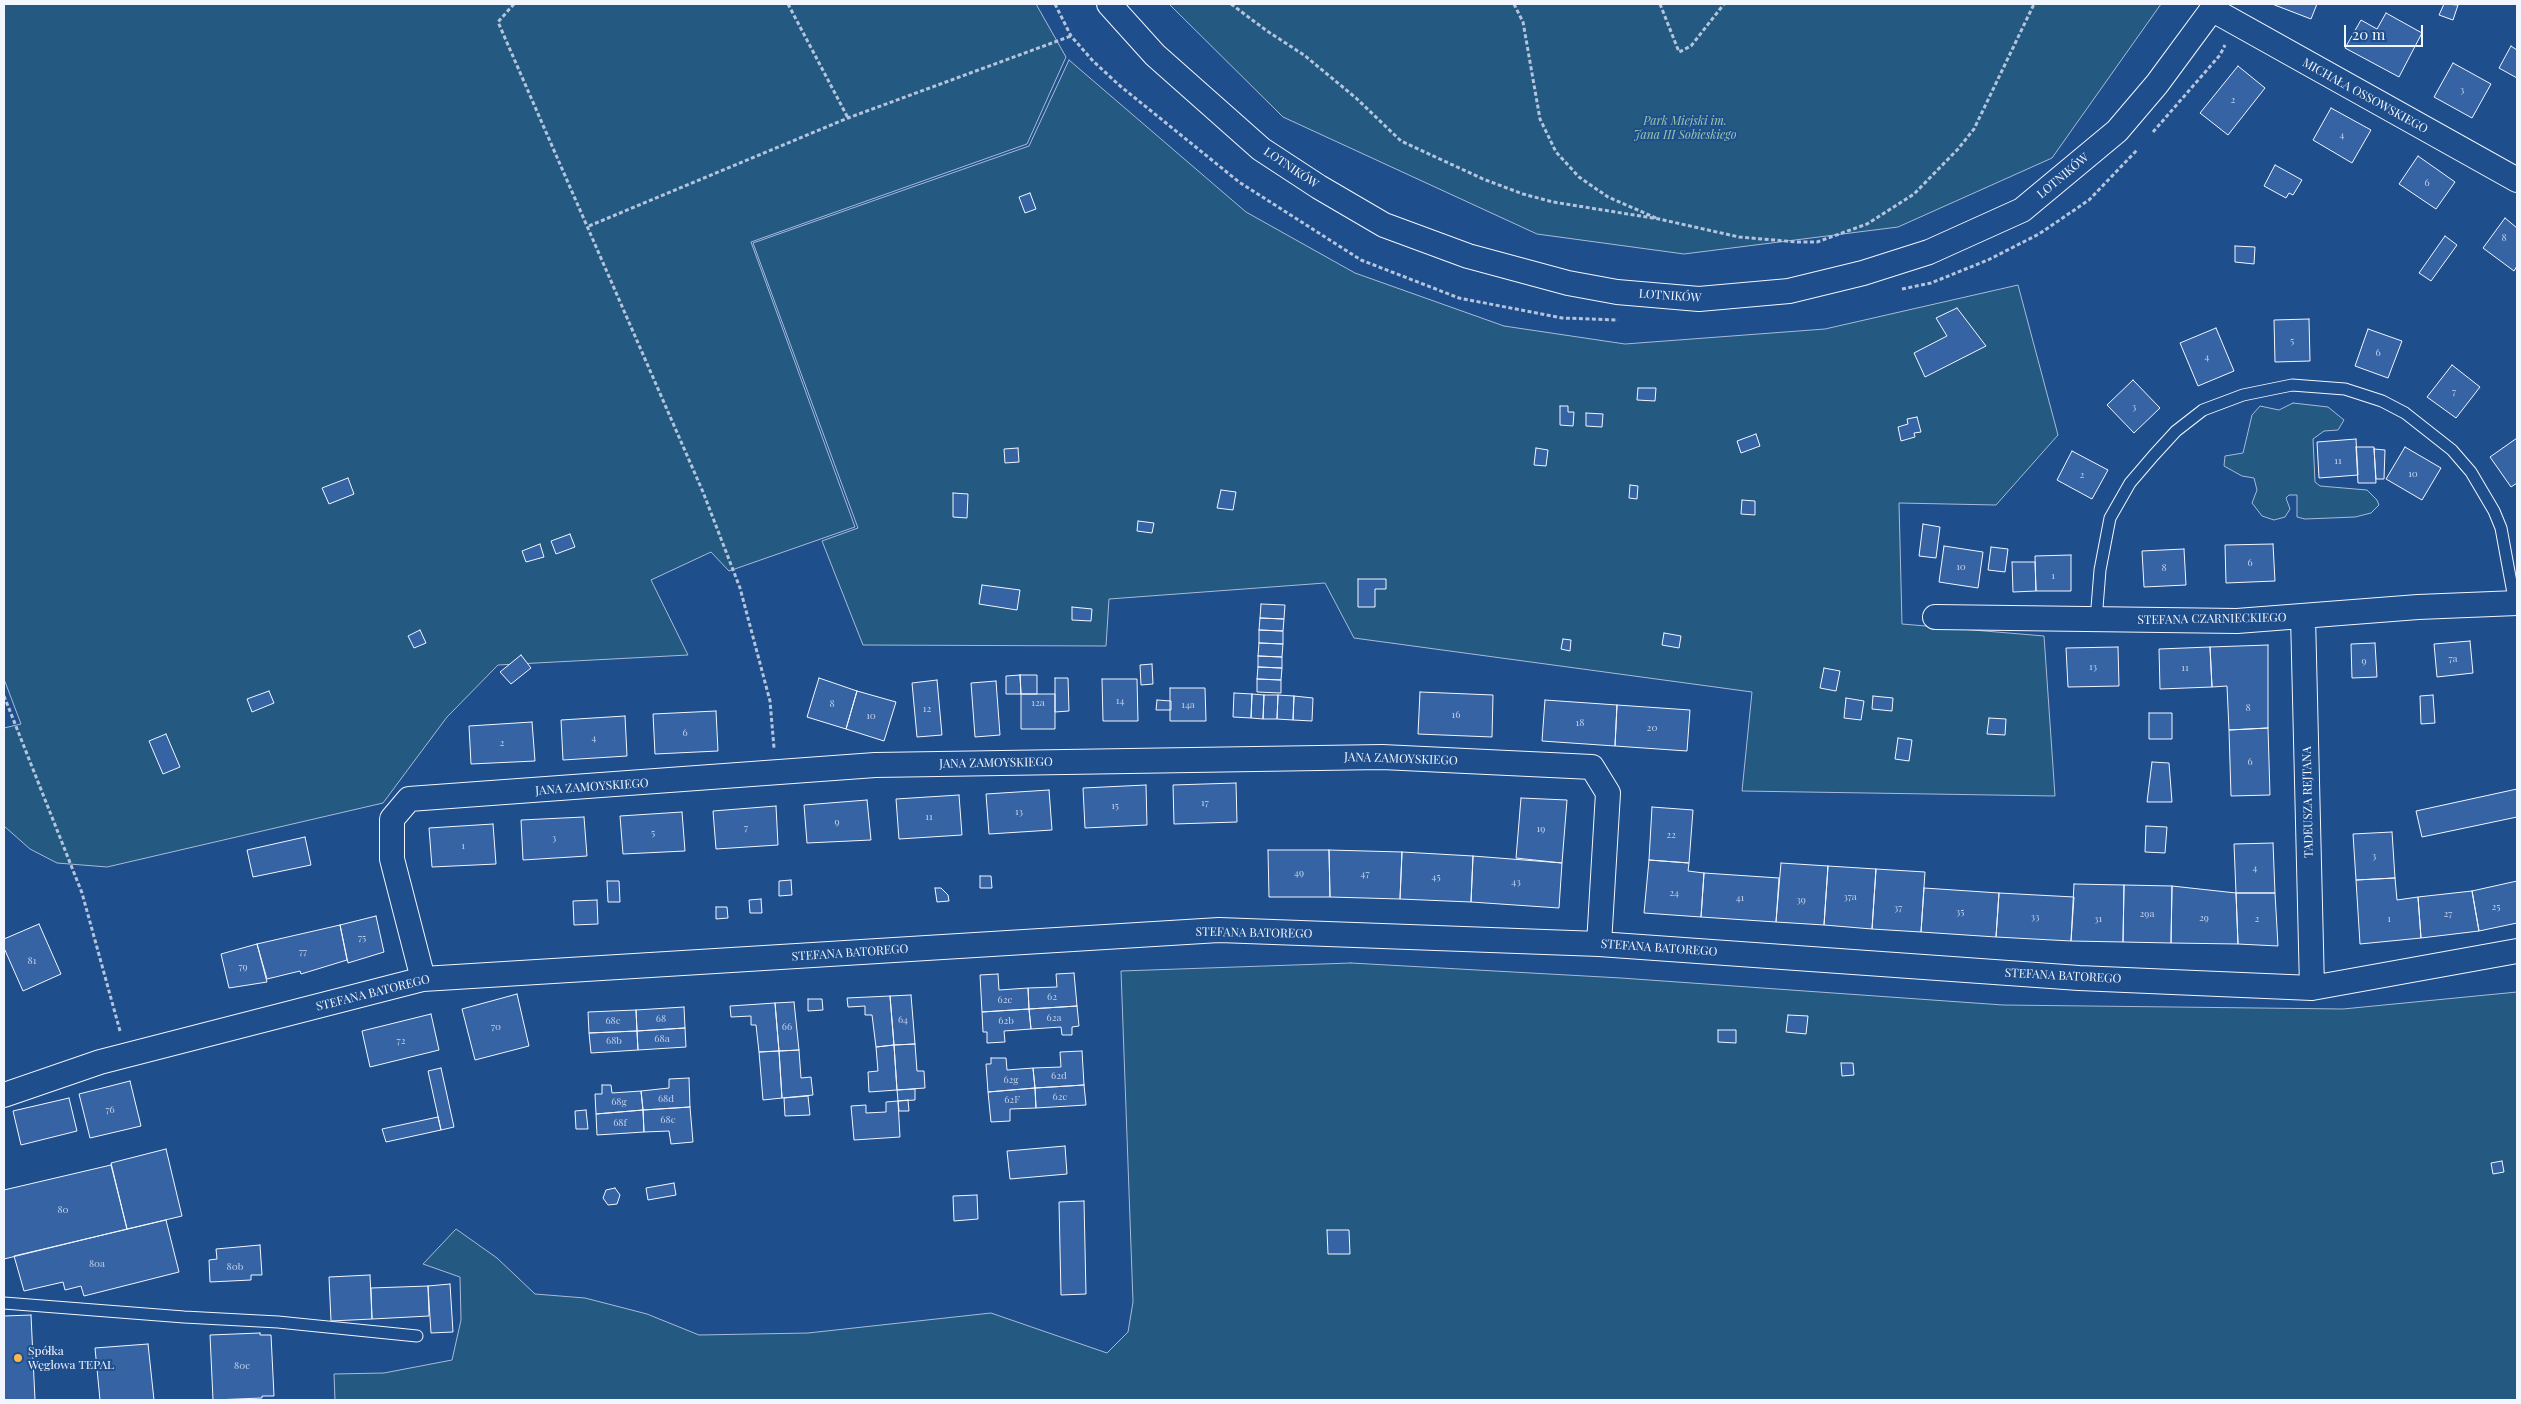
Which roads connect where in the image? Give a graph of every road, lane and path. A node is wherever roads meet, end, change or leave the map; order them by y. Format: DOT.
graph roads {
  1 [pos="514,4"];
  2 [pos="788,4"];
  3 [pos="1055,4"];
  4 [pos="1109,4"];
  5 [pos="1231,4"];
  6 [pos="1514,4"];
  7 [pos="1660,4"];
  8 [pos="1724,4"];
  9 [pos="2034,4"];
  10 [pos="2214,7"];
  11 [pos="2237,24"];
  12 [pos="1071,36"];
  13 [pos="848,118"];
  14 [pos="2150,136"];
  15 [pos="2143,143"];
  16 [pos="2517,180"];
  17 [pos="1659,219"];
  18 [pos="589,226"];
  19 [pos="1894,291"];
  20 [pos="1620,320"];
  21 [pos="2516,604"];
  22 [pos="2303,616"];
  23 [pos="1935,617"];
  24 [pos="2096,620"];
  25 [pos="4,696"];
  26 [pos="777,773"];
  27 [pos="1599,944"];
  28 [pos="2517,951"];
  29 [pos="423,979"];
  30 [pos="2312,988"];
  31 [pos="127,1056"];
  32 [pos="4,1095"];
  33 [pos="4,1303"];
  34 [pos="418,1336"];
  1 -- 18 [label="path"];
  2 -- 13 [label="path"];
  3 -- 12 [label="path"];
  4 -- 10 [label="street, LOTNIKÓW"];
  5 -- 17 [label="path"];
  6 -- 17 [label="path"];
  7 -- 8 [label="path"];
  9 -- 17 [label="path"];
  10 -- 11 [label="street, MICHAŁA OSSOWSKIEGO"];
  11 -- 14 [label="path"];
  11 -- 16 [label="street, MICHAŁA OSSOWSKIEGO"];
  12 -- 13 [label="path"];
  12 -- 20 [label="path"];
  13 -- 18 [label="path"];
  15 -- 19 [label="path"];
  18 -- 26 [label="path"];
  21 -- 22 [label="street, STEFANA CZARNIECKIEGO"];
  21 -- 24 [label="lane"];
  22 -- 24 [label="street, STEFANA CZARNIECKIEGO"];
  22 -- 30 [label="street, TADEUSZA REJTANA"];
  23 -- 24 [label="street, STEFANA CZARNIECKIEGO"];
  25 -- 31 [label="path"];
  26 -- 27 [label="street, JANA ZAMOYSKIEGO"];
  26 -- 29 [label="street, JANA ZAMOYSKIEGO"];
  27 -- 29 [label="street, STEFANA BATOREGO"];
  27 -- 30 [label="street, STEFANA BATOREGO"];
  28 -- 30 [label="street, STEFANA BATOREGO"];
  29 -- 31 [label="street, STEFANA BATOREGO"];
  31 -- 32 [label="street, STEFANA BATOREGO"];
  33 -- 34 [label="lane"];
}
